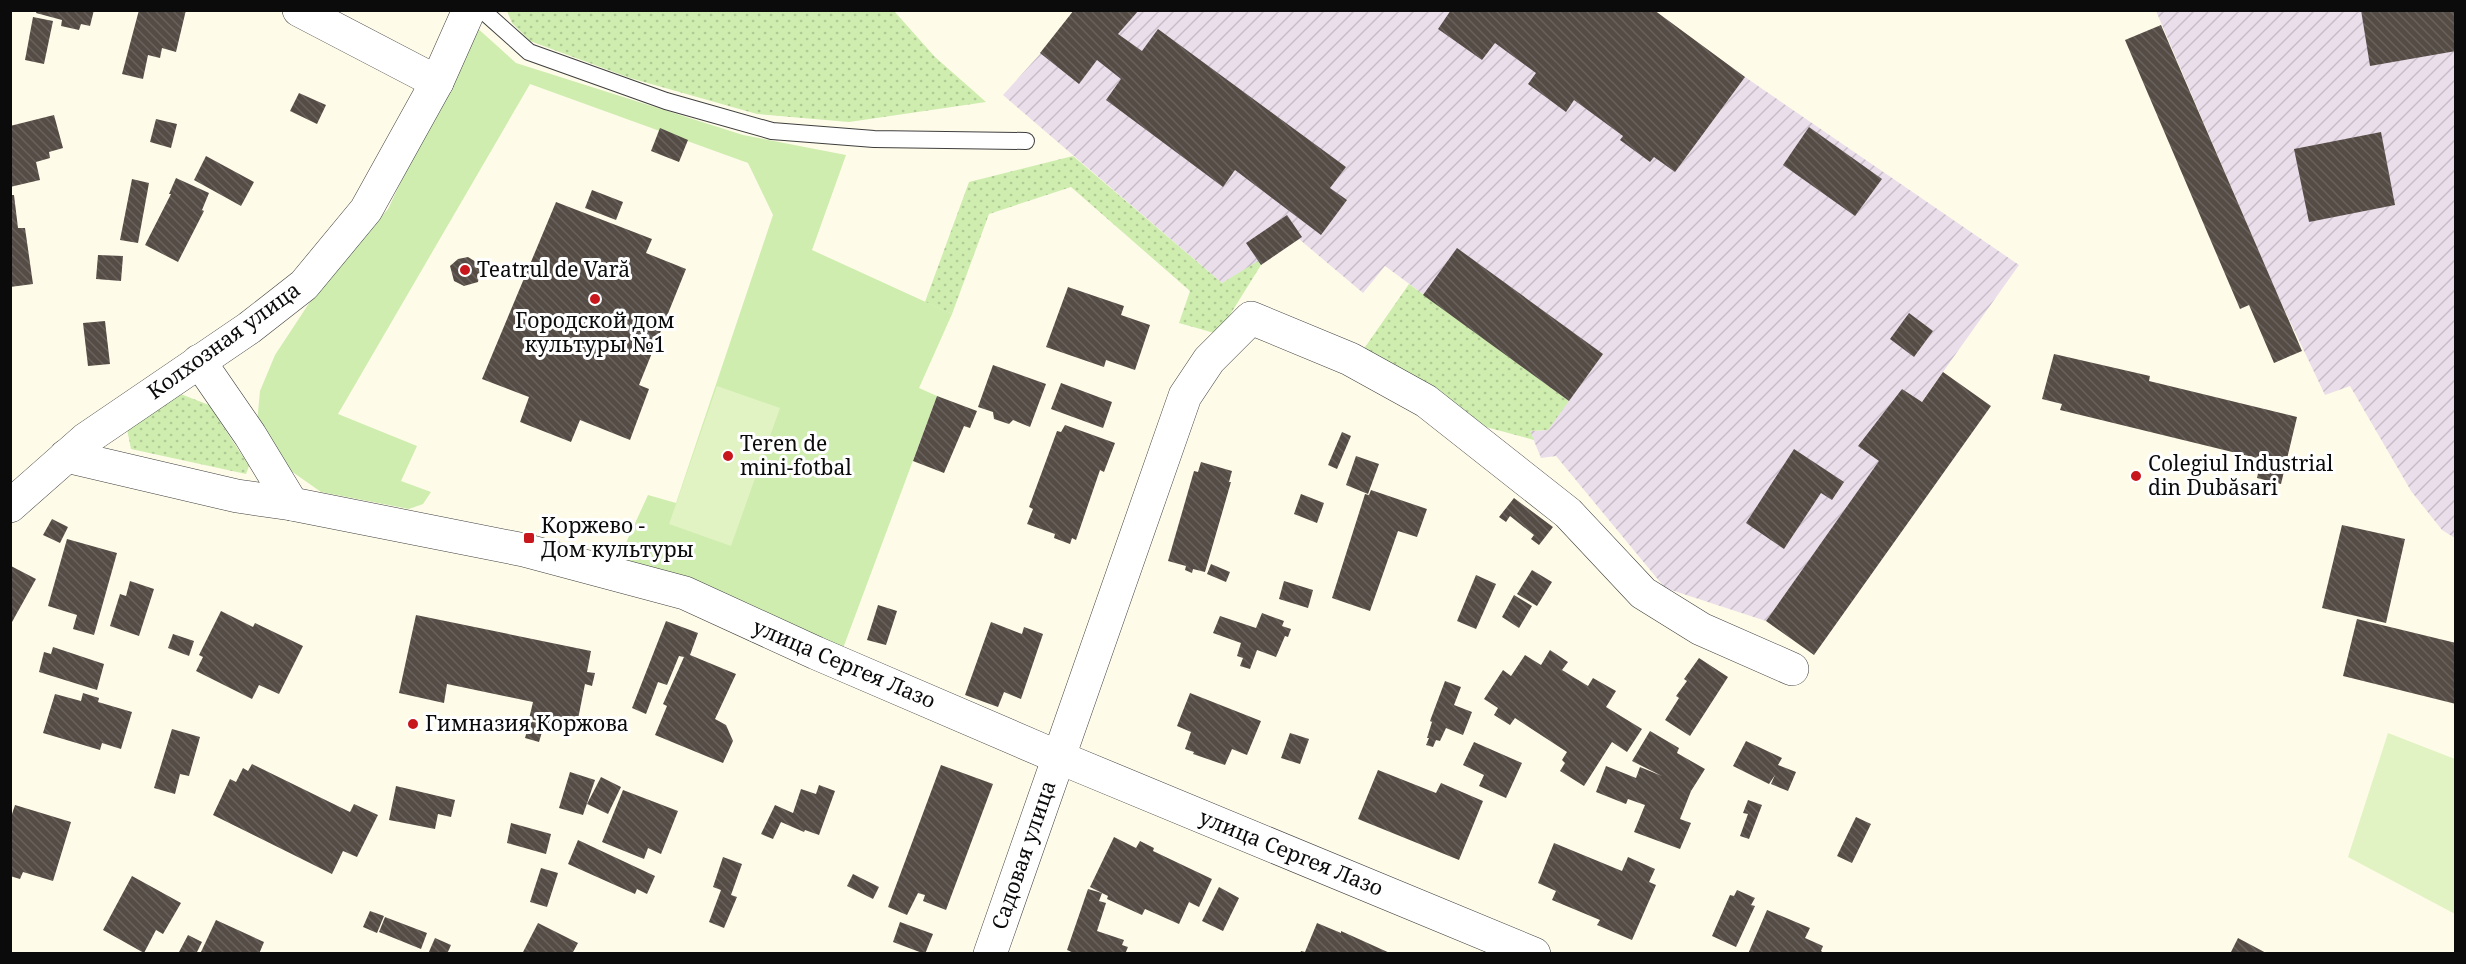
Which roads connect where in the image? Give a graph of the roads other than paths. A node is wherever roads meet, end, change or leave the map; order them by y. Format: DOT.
graph roads {
  1 [pos="299,10"];
  2 [pos="469,10"];
  3 [pos="482,10"];
  4 [pos="436,82"];
  5 [pos="1026,141"];
  6 [pos="199,361"];
  7 [pos="66,456"];
  8 [pos="292,504"];
  9 [pos="10,506"];
  10 [pos="1792,669"];
  11 [pos="1058,757"];
  12 [pos="990,954"];
  13 [pos="1534,954"];
  1 -- 4 [label="street"];
  2 -- 4 [label="street, Колхозная улица"];
  3 -- 5 [label="lane"];
  4 -- 6 [label="street, Колхозная улица"];
  6 -- 7 [label="street, Колхозная улица"];
  6 -- 8 [label="street"];
  7 -- 8 [label="street, улица Сергея Лазо"];
  7 -- 9 [label="street, Колхозная улица"];
  8 -- 11 [label="street, улица Сергея Лазо"];
  10 -- 11 [label="street, Садовая улица"];
  11 -- 12 [label="street, Садовая улица"];
  11 -- 13 [label="street, улица Сергея Лазо"];
}
